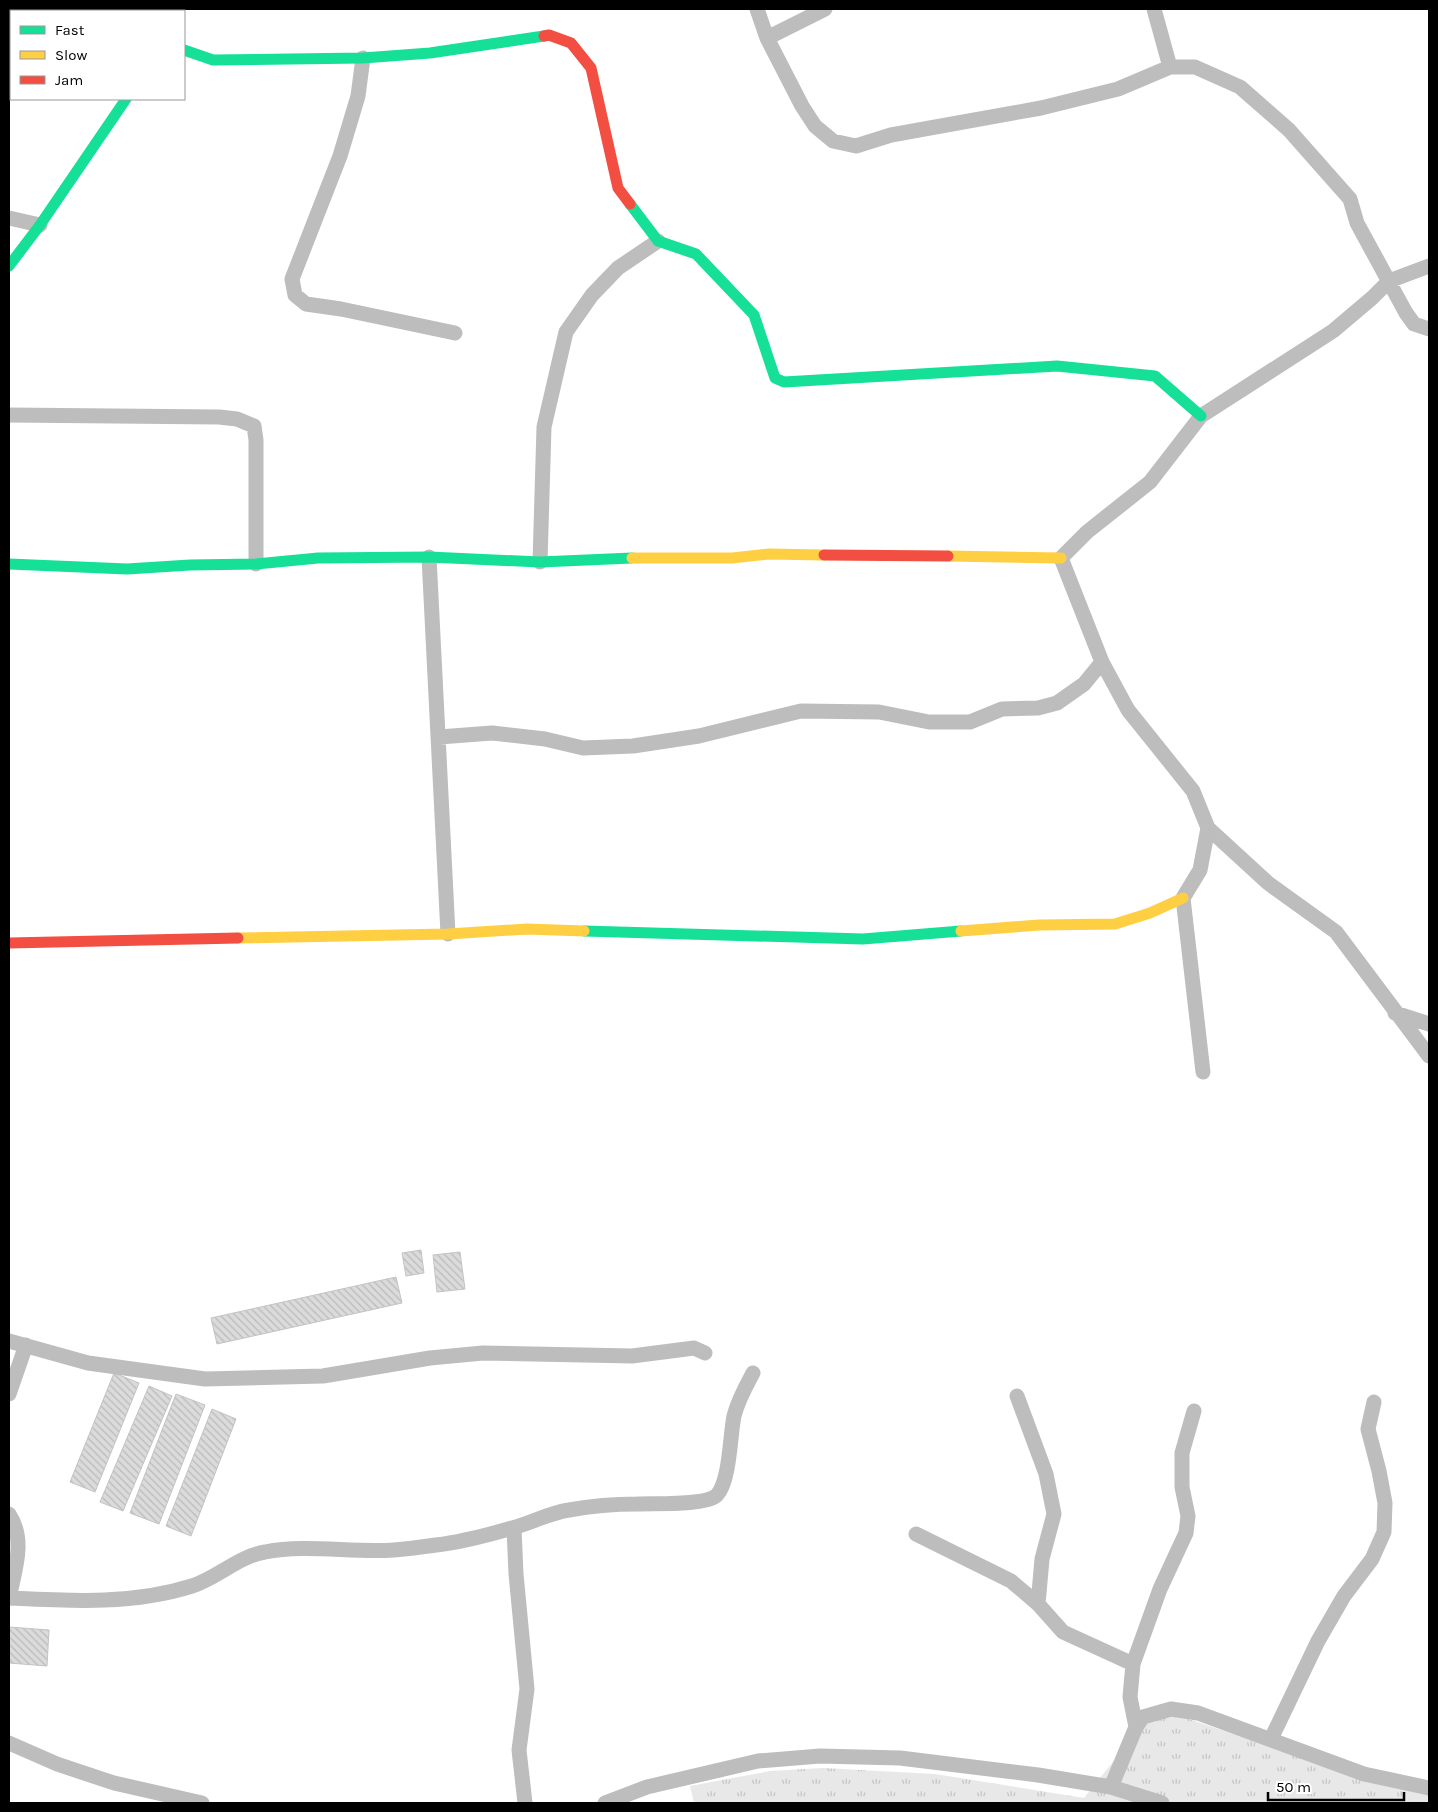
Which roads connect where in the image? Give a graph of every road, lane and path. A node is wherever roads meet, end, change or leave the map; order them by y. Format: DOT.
graph roads {
  1 [pos="757,9"];
  2 [pos="825,9"];
  3 [pos="1154,9"];
  4 [pos="768,38"];
  5 [pos="185,50"];
  6 [pos="363,58"];
  7 [pos="1170,66"];
  8 [pos="125,100"];
  9 [pos="9,218"];
  10 [pos="40,225"];
  11 [pos="658,242"];
  12 [pos="9,266"];
  13 [pos="1429,266"];
  14 [pos="1389,281"];
  15 [pos="1429,329"];
  16 [pos="455,333"];
  17 [pos="9,415"];
  18 [pos="1201,416"];
  19 [pos="429,557"];
  20 [pos="1061,558"];
  21 [pos="540,562"];
  22 [pos="9,564"];
  23 [pos="256,564"];
  24 [pos="1102,662"];
  25 [pos="439,737"];
  26 [pos="1208,828"];
  27 [pos="1183,898"];
  28 [pos="448,934"];
  29 [pos="9,943"];
  30 [pos="1395,1013"];
  31 [pos="1429,1024"];
  32 [pos="1429,1056"];
  33 [pos="1203,1072"];
  34 [pos="9,1341"];
  35 [pos="26,1345"];
  36 [pos="705,1353"];
  37 [pos="753,1372"];
  38 [pos="9,1394"];
  39 [pos="1017,1396"];
  40 [pos="1374,1402"];
  41 [pos="1194,1411"];
  42 [pos="9,1514"];
  43 [pos="514,1528"];
  44 [pos="916,1534"];
  45 [pos="9,1598"];
  46 [pos="1038,1604"];
  47 [pos="1133,1664"];
  48 [pos="1136,1727"];
  49 [pos="1271,1739"];
  50 [pos="9,1744"];
  51 [pos="1111,1787"];
  52 [pos="1429,1788"];
  53 [pos="202,1803"];
  54 [pos="525,1803"];
  55 [pos="605,1803"];
  56 [pos="1162,1803"];
  1 -- 4 [label="street"];
  2 -- 4 [label="street"];
  3 -- 7 [label="street"];
  4 -- 7 [label="street"];
  5 -- 6 [label="street"];
  6 -- 11 [label="street"];
  6 -- 16 [label="street"];
  7 -- 14 [label="street"];
  8 -- 10 [label="street"];
  9 -- 10 [label="street"];
  10 -- 12 [label="street"];
  11 -- 18 [label="street"];
  11 -- 21 [label="street"];
  13 -- 14 [label="street"];
  14 -- 15 [label="street"];
  14 -- 18 [label="street"];
  17 -- 23 [label="street"];
  18 -- 20 [label="street"];
  19 -- 21 [label="street"];
  19 -- 23 [label="street"];
  19 -- 25 [label="street"];
  20 -- 21 [label="street"];
  20 -- 24 [label="street"];
  22 -- 23 [label="street"];
  24 -- 25 [label="street"];
  24 -- 26 [label="street"];
  25 -- 28 [label="street"];
  26 -- 27 [label="street"];
  26 -- 30 [label="street"];
  27 -- 28 [label="street"];
  27 -- 33 [label="street"];
  28 -- 29 [label="street"];
  30 -- 31 [label="street"];
  30 -- 32 [label="street"];
  34 -- 35 [label="street"];
  35 -- 36 [label="street"];
  35 -- 38 [label="street"];
  37 -- 43 [label="street"];
  39 -- 46 [label="street"];
  40 -- 49 [label="street"];
  41 -- 47 [label="street"];
  42 -- 45 [label="street"];
  43 -- 45 [label="street"];
  43 -- 54 [label="street"];
  44 -- 46 [label="street"];
  46 -- 47 [label="street"];
  47 -- 48 [label="street"];
  48 -- 49 [label="street"];
  48 -- 51 [label="street"];
  49 -- 52 [label="street"];
  50 -- 53 [label="street"];
  51 -- 55 [label="street"];
  51 -- 56 [label="street"];
}
